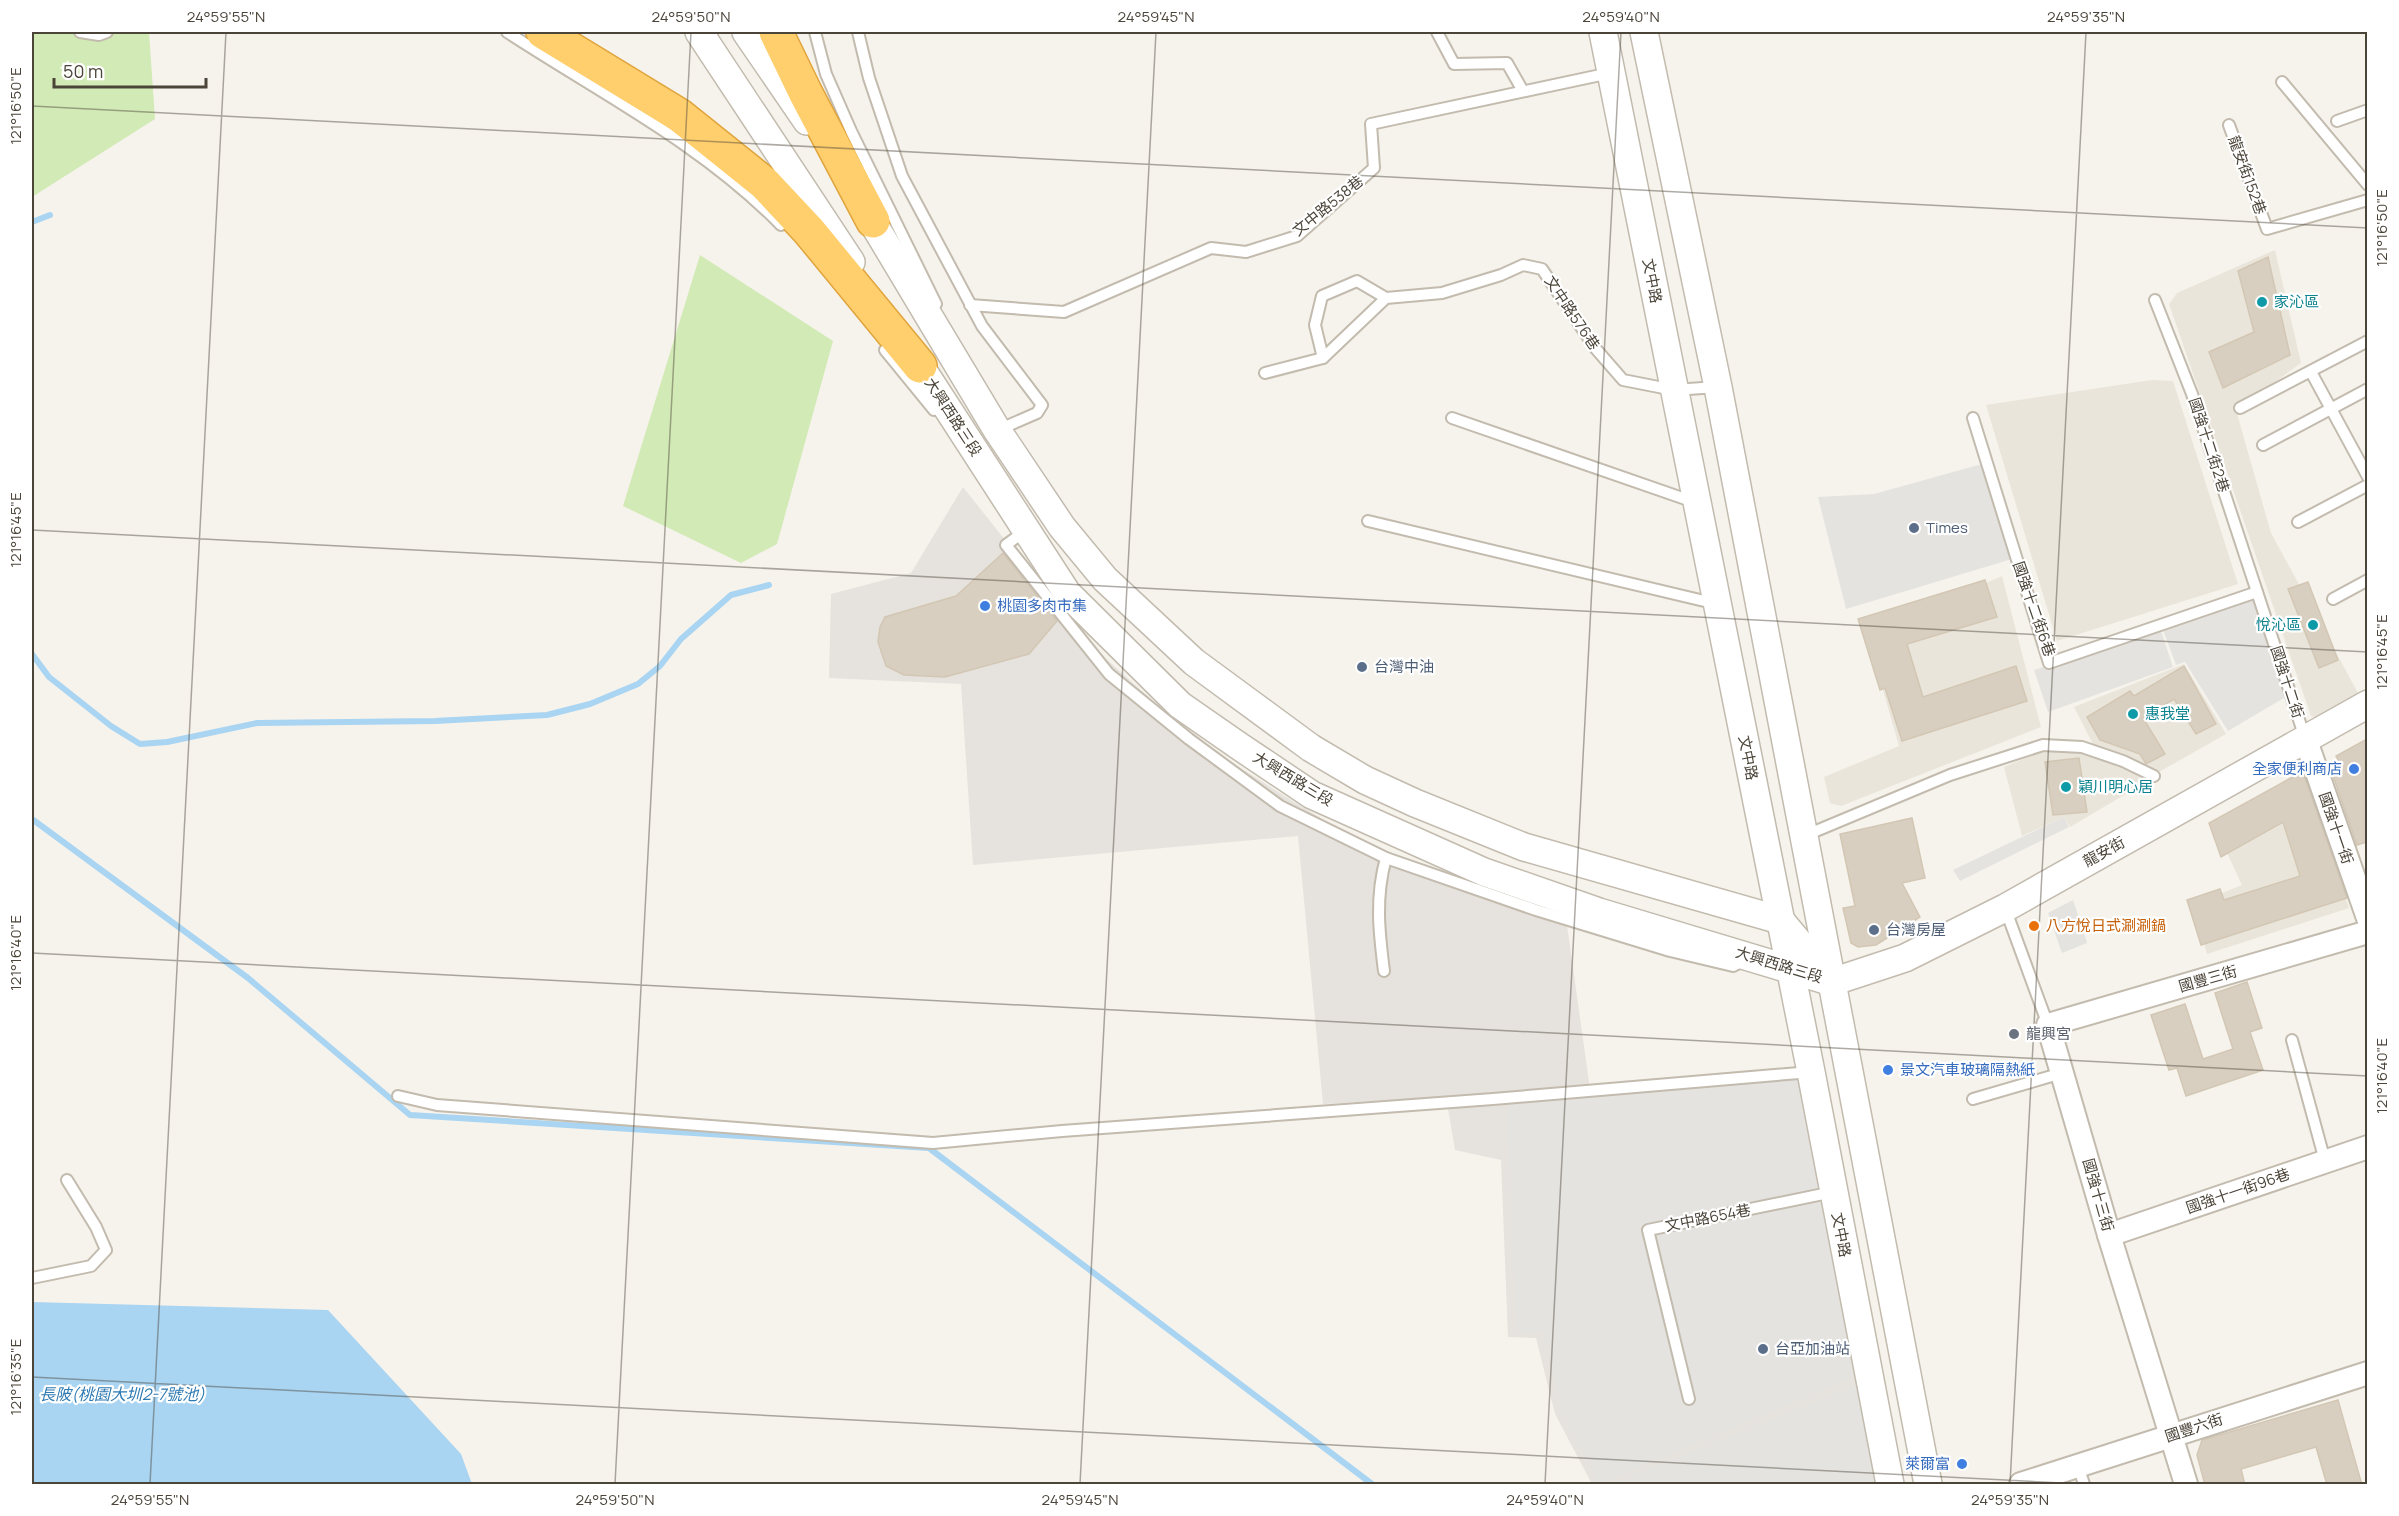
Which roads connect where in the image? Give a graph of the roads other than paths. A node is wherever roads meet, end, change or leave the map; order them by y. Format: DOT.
graph roads {
  1 [pos="80,32"];
  2 [pos="107,32"];
  3 [pos="507,32"];
  4 [pos="543,32"];
  5 [pos="699,32"];
  6 [pos="858,32"];
  7 [pos="1437,32"];
  8 [pos="1603,32"];
  9 [pos="1644,32"];
  10 [pos="766,33"];
  11 [pos="815,34"];
  12 [pos="1611,73"];
  13 [pos="2282,82"];
  14 [pos="1523,91"];
  15 [pos="2367,110"];
  16 [pos="2337,121"];
  17 [pos="2229,124"];
  18 [pos="2367,185"];
  19 [pos="2367,200"];
  20 [pos="873,221"];
  21 [pos="790,234"];
  22 [pos="1386,298"];
  23 [pos="2155,300"];
  24 [pos="970,305"];
  25 [pos="878,341"];
  26 [pos="2367,341"];
  27 [pos="1323,358"];
  28 [pos="920,366"];
  29 [pos="2311,372"];
  30 [pos="1265,373"];
  31 [pos="1718,387"];
  32 [pos="2367,389"];
  33 [pos="1674,390"];
  34 [pos="2241,408"];
  35 [pos="2331,409"];
  36 [pos="1452,418"];
  37 [pos="1973,418"];
  38 [pos="998,440"];
  39 [pos="2263,445"];
  40 [pos="2367,477"];
  41 [pos="1001,483"];
  42 [pos="2367,485"];
  43 [pos="1697,503"];
  44 [pos="1368,521"];
  45 [pos="2298,522"];
  46 [pos="1025,531"];
  47 [pos="2367,580"];
  48 [pos="2257,592"];
  49 [pos="2333,598"];
  50 [pos="1717,604"];
  51 [pos="2367,704"];
  52 [pos="2305,738"];
  53 [pos="2154,776"];
  54 [pos="1804,836"];
  55 [pos="1386,858"];
  56 [pos="2005,908"];
  57 [pos="2367,918"];
  58 [pos="1780,920"];
  59 [pos="2367,932"];
  60 [pos="1753,957"];
  61 [pos="1788,969"];
  62 [pos="1384,971"];
  63 [pos="1832,982"];
  64 [pos="2048,1024"];
  65 [pos="2292,1040"];
  66 [pos="1811,1072"];
  67 [pos="2062,1073"];
  68 [pos="398,1096"];
  69 [pos="1973,1099"];
  70 [pos="2367,1147"];
  71 [pos="2325,1161"];
  72 [pos="67,1180"];
  73 [pos="1833,1192"];
  74 [pos="2109,1235"];
  75 [pos="32,1278"];
  76 [pos="2367,1372"];
  77 [pos="1689,1399"];
  78 [pos="2172,1436"];
  79 [pos="2081,1475"];
  80 [pos="1890,1485"];
  81 [pos="1928,1485"];
  82 [pos="2021,1485"];
  83 [pos="2186,1485"];
  1 -- 2 [label="lane"];
  3 -- 21 [label="lane"];
  4 -- 28 [label="highway"];
  5 -- 28 [label="street, 大興西路三段"];
  6 -- 24 [label="lane"];
  7 -- 14 [label="lane"];
  8 -- 12 [label="street, 文中路"];
  9 -- 31 [label="street"];
  10 -- 20 [label="highway"];
  11 -- 38 [label="lane"];
  12 -- 14 [label="lane, 文中路538巷"];
  12 -- 33 [label="street, 文中路"];
  13 -- 18 [label="lane"];
  14 -- 24 [label="lane, 文中路538巷"];
  15 -- 16 [label="lane"];
  17 -- 19 [label="lane, 龍安街152巷"];
  20 -- 38 [label="street, 大興西路三段"];
  22 -- 27 [label="lane"];
  22 -- 27 [label="lane"];
  22 -- 33 [label="lane, 文中路576巷"];
  23 -- 48 [label="lane, 國強十二街2巷"];
  24 -- 38 [label="lane"];
  25 -- 41 [label="lane"];
  26 -- 29 [label="lane"];
  27 -- 30 [label="lane"];
  28 -- 41 [label="street, 大興西路三段"];
  29 -- 34 [label="lane"];
  29 -- 35 [label="lane"];
  31 -- 33 [label="lane, 文中路576巷"];
  31 -- 54 [label="street"];
  32 -- 35 [label="lane"];
  33 -- 43 [label="street, 文中路"];
  35 -- 39 [label="lane"];
  35 -- 40 [label="lane"];
  36 -- 43 [label="lane"];
  37 -- 48 [label="lane, 國強十二街6巷"];
  38 -- 58 [label="street, 大興西路三段"];
  41 -- 46 [label="street, 大興西路三段"];
  42 -- 45 [label="lane"];
  43 -- 50 [label="street, 文中路"];
  44 -- 50 [label="lane"];
  46 -- 55 [label="lane"];
  46 -- 60 [label="street, 大興西路三段"];
  47 -- 49 [label="lane"];
  48 -- 52 [label="lane, 國強十二街"];
  50 -- 58 [label="street, 文中路"];
  51 -- 52 [label="street, 龍安街"];
  52 -- 56 [label="street, 龍安街"];
  52 -- 57 [label="street, 國強十一街"];
  53 -- 54 [label="lane"];
  54 -- 63 [label="street"];
  55 -- 60 [label="lane"];
  55 -- 62 [label="lane"];
  56 -- 63 [label="street, 龍安街"];
  56 -- 64 [label="lane, 國強十三街"];
  58 -- 61 [label="street, 文中路"];
  58 -- 63 [label="street, 大興西路三段"];
  59 -- 64 [label="street, 國豐三街"];
  60 -- 61 [label="street, 大興西路三段"];
  61 -- 63 [label="street, 大興西路三段"];
  61 -- 66 [label="street, 文中路"];
  63 -- 81 [label="street"];
  64 -- 67 [label="street, 國強十三街"];
  65 -- 71 [label="lane"];
  66 -- 68 [label="lane"];
  66 -- 73 [label="street, 文中路"];
  67 -- 69 [label="lane"];
  67 -- 74 [label="street, 國強十三街"];
  70 -- 71 [label="street, 國強十一街96巷"];
  71 -- 74 [label="street, 國強十一街96巷"];
  72 -- 75 [label="lane"];
  73 -- 77 [label="lane, 文中路654巷"];
  73 -- 80 [label="street, 文中路"];
  74 -- 78 [label="street, 國強十三街"];
  76 -- 78 [label="street, 國豐六街"];
  78 -- 79 [label="street, 國豐六街"];
  78 -- 83 [label="street, 國強十三街"];
  79 -- 82 [label="street, 國豐六街"];
}
